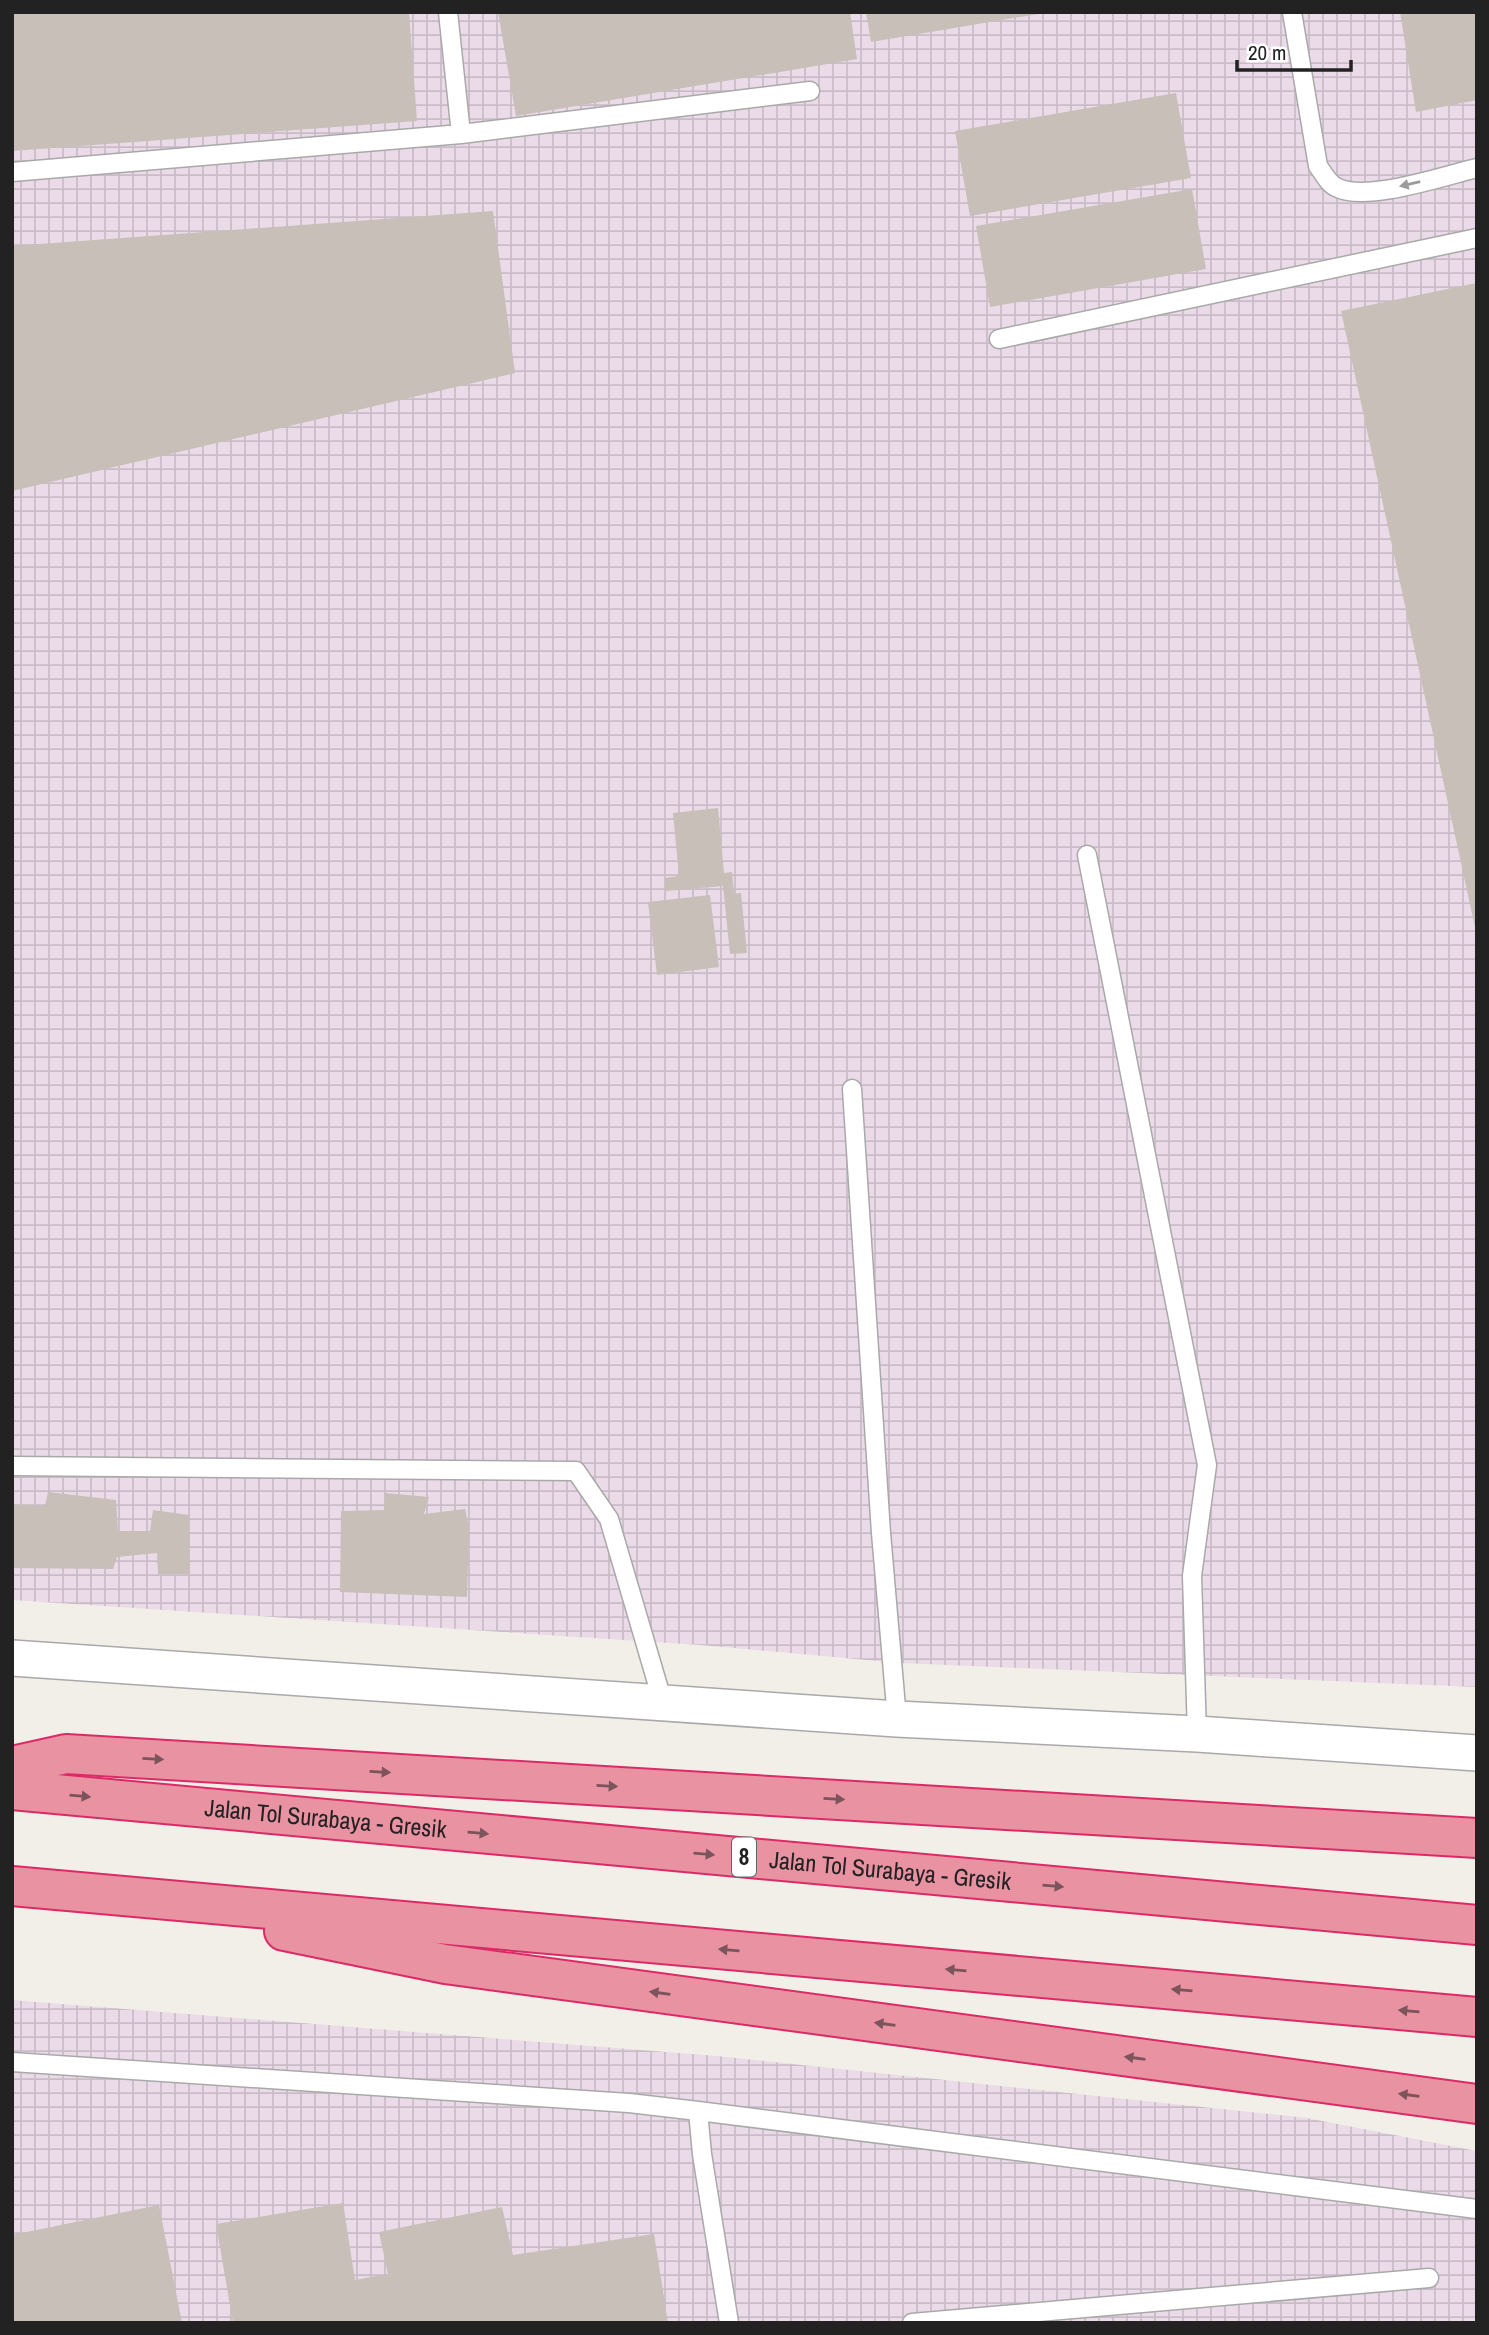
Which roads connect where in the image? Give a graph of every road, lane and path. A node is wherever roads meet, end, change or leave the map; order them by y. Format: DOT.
graph roads {
  1 [pos="448,12"];
  2 [pos="1292,12"];
  3 [pos="810,91"];
  4 [pos="461,134"];
  5 [pos="1477,168"];
  6 [pos="12,172"];
  7 [pos="1477,238"];
  8 [pos="999,339"];
  9 [pos="1087,855"];
  10 [pos="852,1089"];
  11 [pos="12,1466"];
  12 [pos="12,1658"];
  13 [pos="663,1703"];
  14 [pos="897,1719"];
  15 [pos="1197,1734"];
  16 [pos="1477,1753"];
  17 [pos="12,1766"];
  18 [pos="12,1790"];
  19 [pos="1473,1837"];
  20 [pos="12,1886"];
  21 [pos="103,1893"];
  22 [pos="1477,1925"];
  23 [pos="1477,2017"];
  24 [pos="12,2062"];
  25 [pos="1477,2104"];
  26 [pos="698,2111"];
  27 [pos="1477,2209"];
  28 [pos="1429,2278"];
  29 [pos="729,2323"];
  30 [pos="912,2323"];
  1 -- 4 [label="lane"];
  5 -- 2 [label="lane, one-way"];
  3 -- 4 [label="lane"];
  4 -- 6 [label="lane"];
  7 -- 8 [label="lane"];
  9 -- 15 [label="lane"];
  10 -- 14 [label="lane"];
  11 -- 13 [label="lane"];
  12 -- 13 [label="street"];
  13 -- 14 [label="street"];
  14 -- 15 [label="street"];
  15 -- 16 [label="street"];
  17 -- 19 [label="highway, one-way"];
  18 -- 22 [label="highway, Jalan Tol Surabaya - Gresik / 8, one-way"];
  20 -- 21 [label="highway"];
  23 -- 21 [label="highway, one-way"];
  25 -- 21 [label="highway, one-way"];
  24 -- 26 [label="lane"];
  26 -- 27 [label="lane"];
  26 -- 29 [label="lane"];
  28 -- 30 [label="lane"];
}
